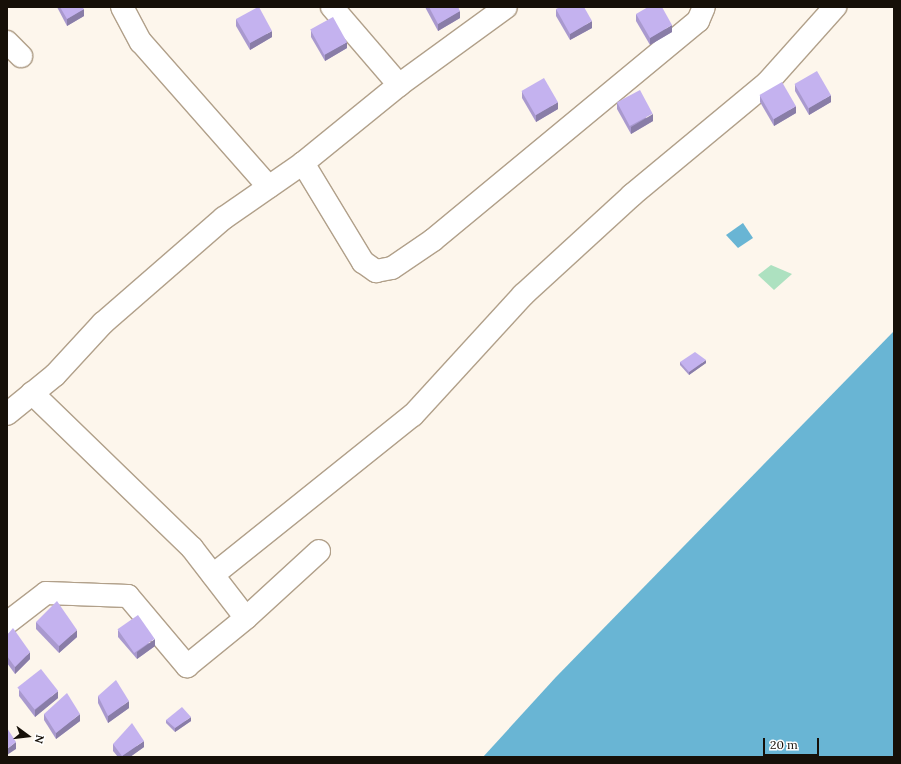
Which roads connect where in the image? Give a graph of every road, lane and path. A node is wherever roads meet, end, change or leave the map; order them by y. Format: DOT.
graph roads {
  1 [pos="122,7"];
  2 [pos="332,7"];
  3 [pos="506,7"];
  4 [pos="704,7"];
  5 [pos="835,7"];
  6 [pos="399,85"];
  7 [pos="303,163"];
  8 [pos="268,187"];
  9 [pos="32,393"];
  10 [pos="7,414"];
  11 [pos="319,551"];
  12 [pos="213,575"];
  13 [pos="246,618"];
  14 [pos="7,623"];
  1 -- 8 [label="street"];
  2 -- 6 [label="street"];
  3 -- 6 [label="street"];
  4 -- 7 [label="street"];
  5 -- 12 [label="street"];
  6 -- 7 [label="street"];
  7 -- 8 [label="street"];
  8 -- 9 [label="street"];
  9 -- 10 [label="street"];
  9 -- 12 [label="street"];
  11 -- 13 [label="street"];
  12 -- 13 [label="street"];
  13 -- 14 [label="street"];
}
